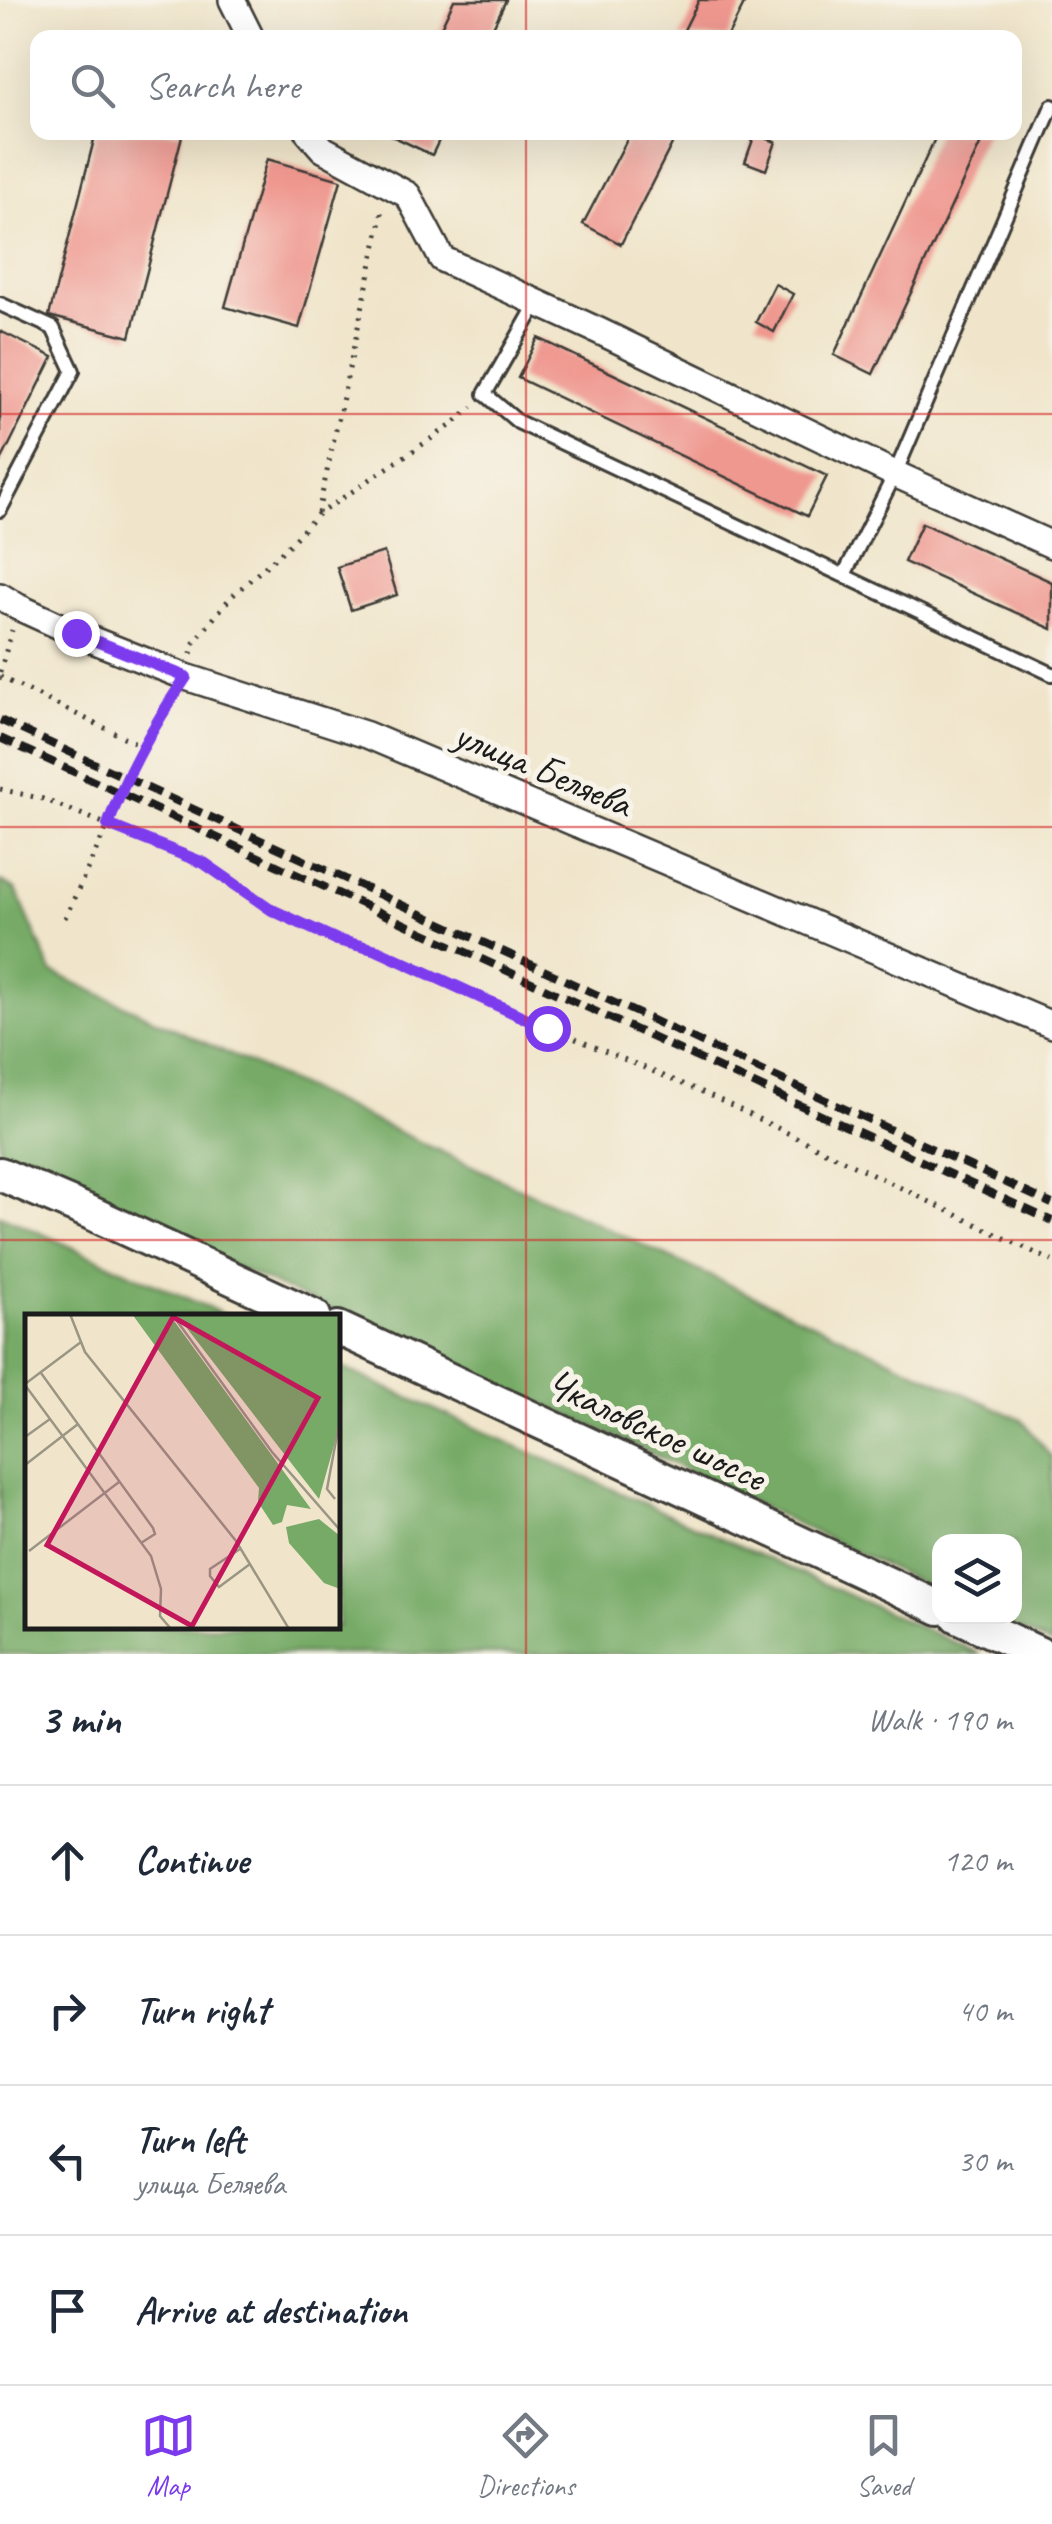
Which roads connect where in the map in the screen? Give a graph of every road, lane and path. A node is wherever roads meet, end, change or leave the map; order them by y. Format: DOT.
graph roads {
  1 [pos="232,0"];
  2 [pos="246,30"];
  3 [pos="1052,106"];
  4 [pos="315,140"];
  5 [pos="364,171"];
  6 [pos="536,303"];
  7 [pos="0,304"];
  8 [pos="485,394"];
  9 [pos="895,474"];
  10 [pos="0,510"];
  11 [pos="317,514"];
  12 [pos="1052,545"];
  13 [pos="844,575"];
  14 [pos="9,602"];
  15 [pos="1052,674"];
  16 [pos="0,675"];
  17 [pos="186,677"];
  18 [pos="142,746"];
  19 [pos="0,789"];
  20 [pos="108,825"];
  21 [pos="66,918"];
  22 [pos="1052,1026"];
  23 [pos="0,1174"];
  24 [pos="1052,1261"];
  25 [pos="310,1314"];
  26 [pos="340,1329"];
  27 [pos="932,1604"];
  28 [pos="975,1624"];
  29 [pos="1040,1654"];
  1 -- 2 [label="street"];
  3 -- 9 [label="lane"];
  4 -- 5 [label="street"];
  5 -- 6 [label="street"];
  5 -- 11 [label="path"];
  6 -- 8 [label="lane"];
  6 -- 9 [label="street"];
  7 -- 10 [label="lane"];
  8 -- 11 [label="path"];
  8 -- 13 [label="lane"];
  9 -- 12 [label="street"];
  9 -- 13 [label="lane"];
  11 -- 17 [label="path"];
  13 -- 15 [label="lane"];
  14 -- 16 [label="path"];
  14 -- 17 [label="street, улица Беляева"];
  16 -- 18 [label="path"];
  17 -- 18 [label="path"];
  17 -- 22 [label="street, улица Беляева"];
  18 -- 20 [label="path"];
  19 -- 20 [label="path"];
  20 -- 21 [label="path"];
  20 -- 24 [label="path"];
  23 -- 25 [label="street"];
  26 -- 27 [label="street, Чкаловское шоссе"];
  28 -- 29 [label="street"];
}
